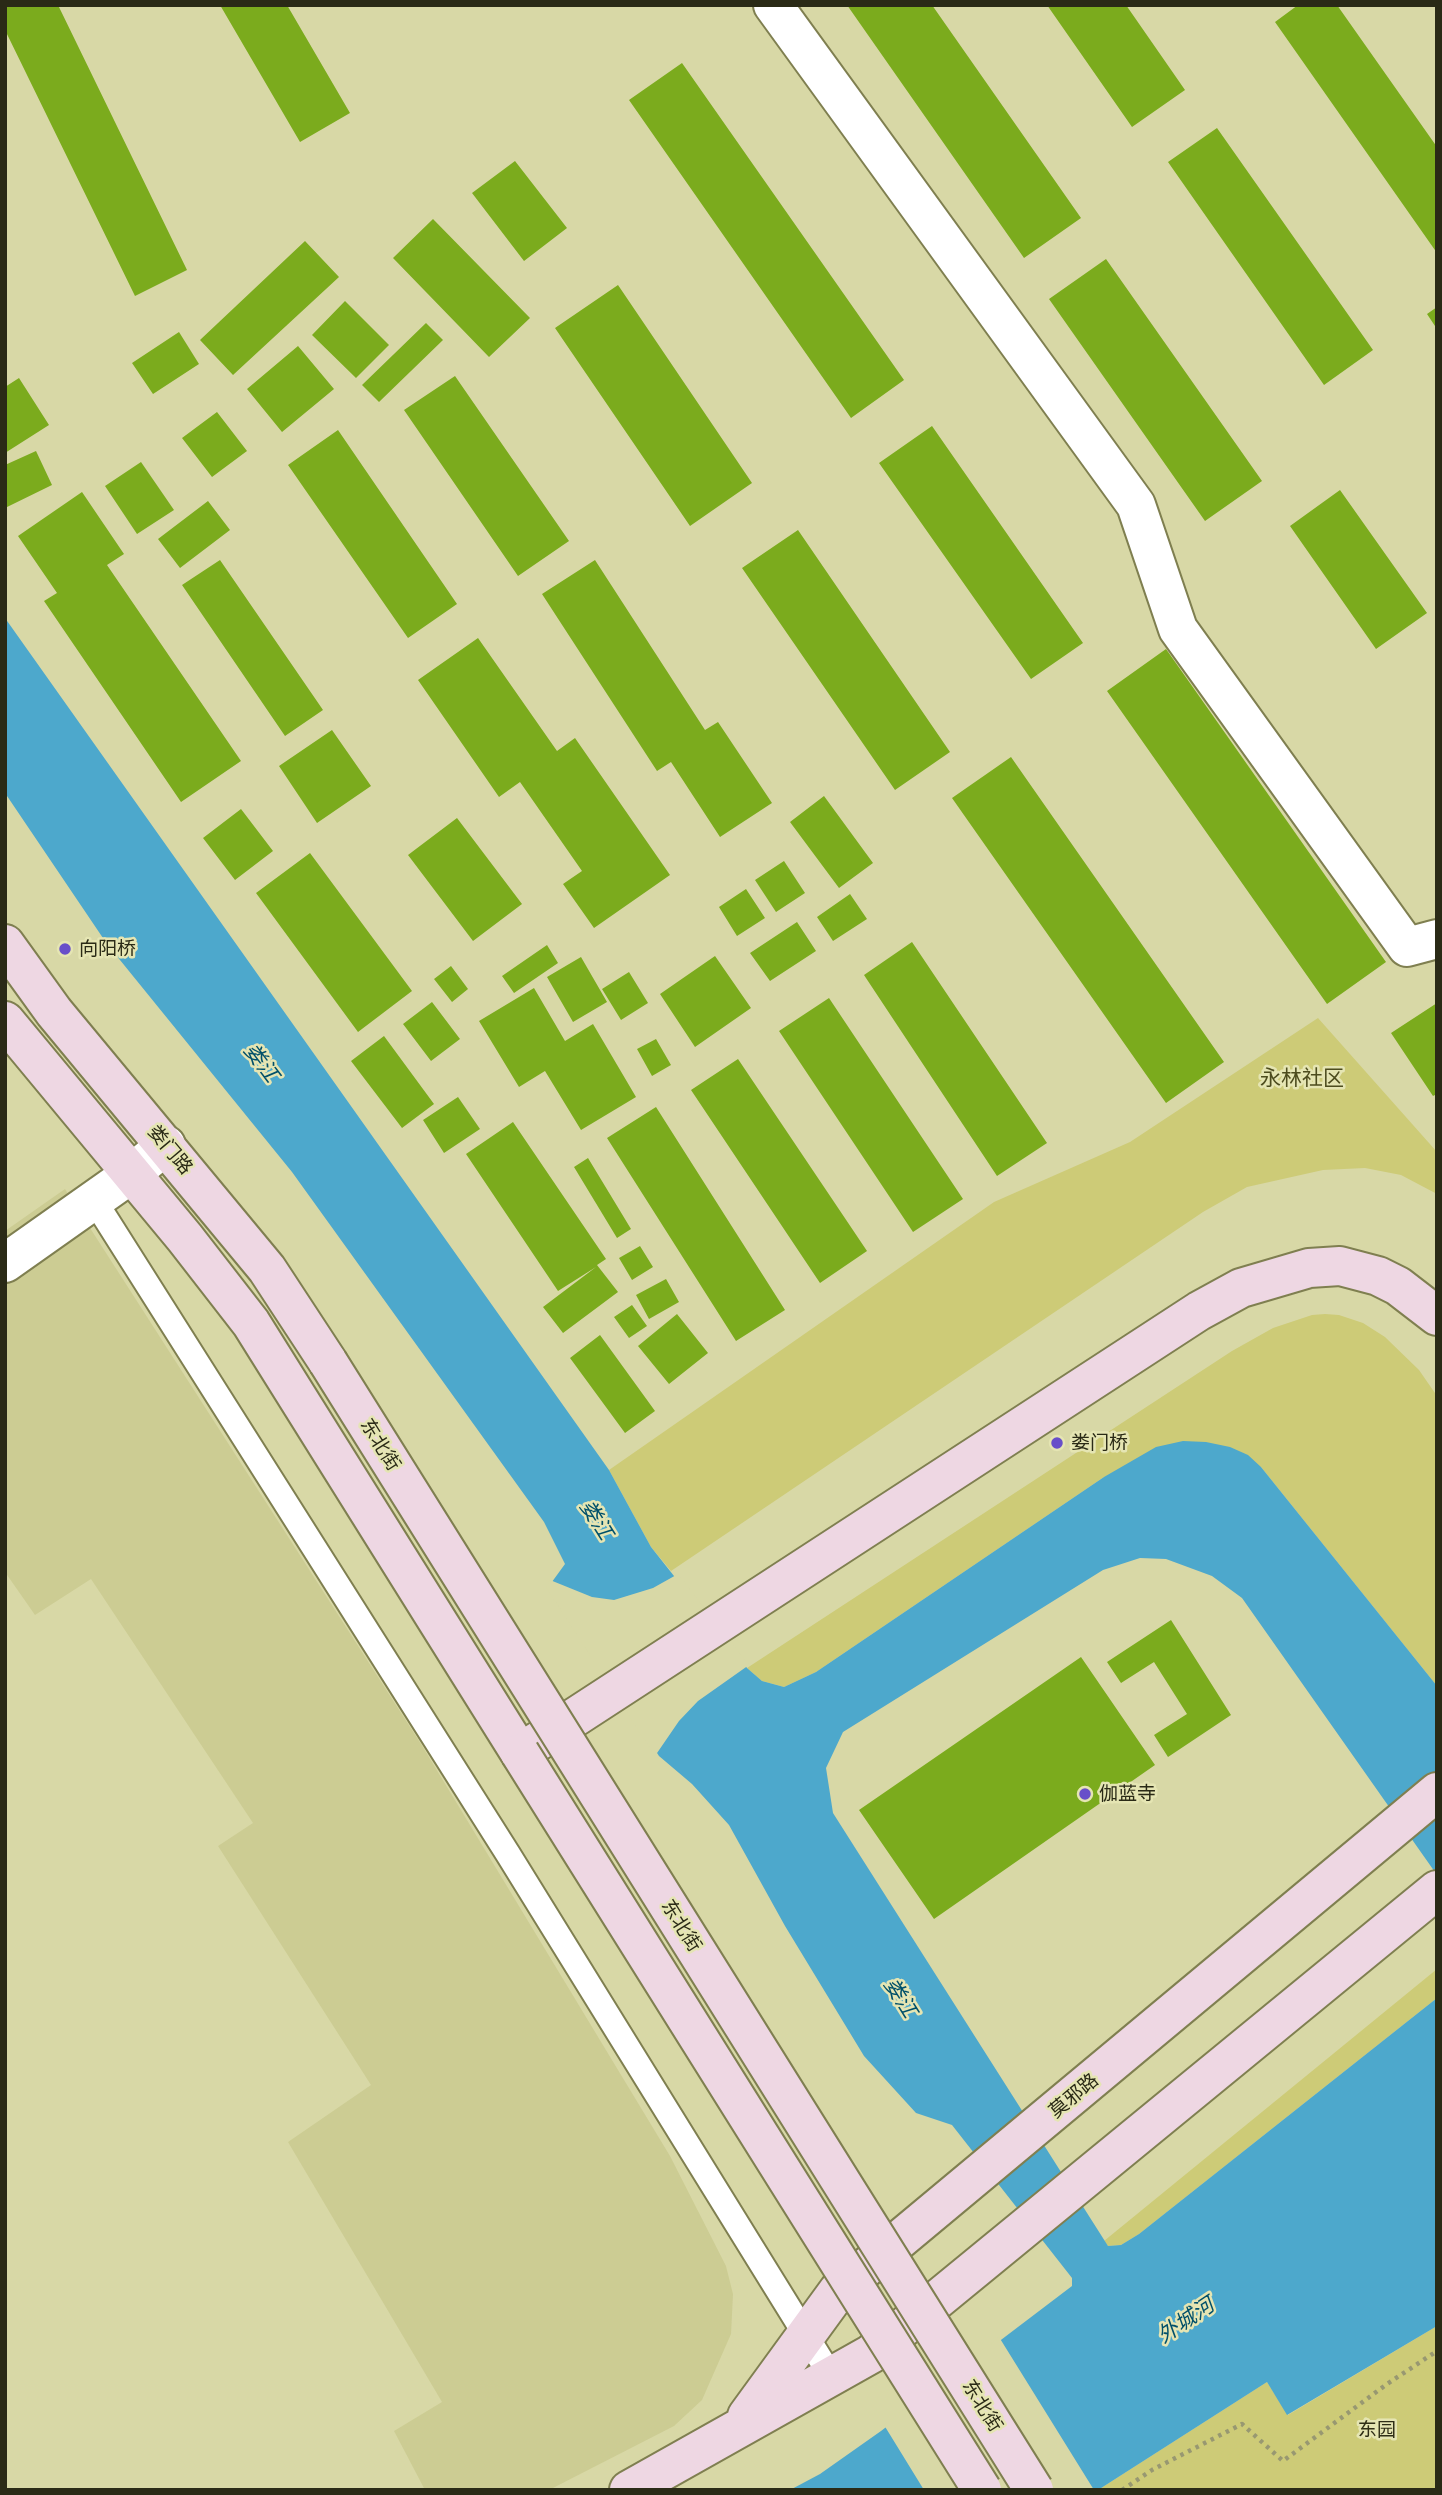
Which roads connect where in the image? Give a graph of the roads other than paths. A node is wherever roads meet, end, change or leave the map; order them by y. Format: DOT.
graph roads {
  1 [pos="773,5"];
  2 [pos="1437,939"];
  3 [pos="5,944"];
  4 [pos="5,1021"];
  5 [pos="166,1145"];
  6 [pos="131,1174"];
  7 [pos="94,1200"];
  8 [pos="5,1263"];
  9 [pos="1437,1316"];
  10 [pos="328,1362"];
  11 [pos="558,1730"];
  12 [pos="520,1753"];
  13 [pos="1437,1792"];
  14 [pos="1430,1895"];
  15 [pos="806,2336"];
  16 [pos="831,2376"];
  17 [pos="740,2426"];
  18 [pos="629,2490"];
  19 [pos="982,2490"];
  20 [pos="1034,2490"];
  1 -- 2 [label="street"];
  3 -- 5 [label="main road, 娄门路"];
  4 -- 6 [label="main road"];
  5 -- 6 [label="street"];
  5 -- 10 [label="main road, 娄门路"];
  6 -- 7 [label="street"];
  6 -- 12 [label="main road"];
  7 -- 8 [label="street"];
  7 -- 15 [label="lane"];
  9 -- 11 [label="main road"];
  10 -- 11 [label="main road, 东北街, bridge"];
  11 -- 12 [label="main road"];
  11 -- 20 [label="main road, 东北街, bridge"];
  12 -- 19 [label="main road, bridge"];
  13 -- 15 [label="main road, 莫邪路"];
  14 -- 16 [label="main road, 莫邪路"];
  15 -- 16 [label="lane"];
  15 -- 17 [label="main road, 莫邪路"];
  16 -- 17 [label="main road, 莫邪路"];
  17 -- 18 [label="main road, 莫邪路"];
}
